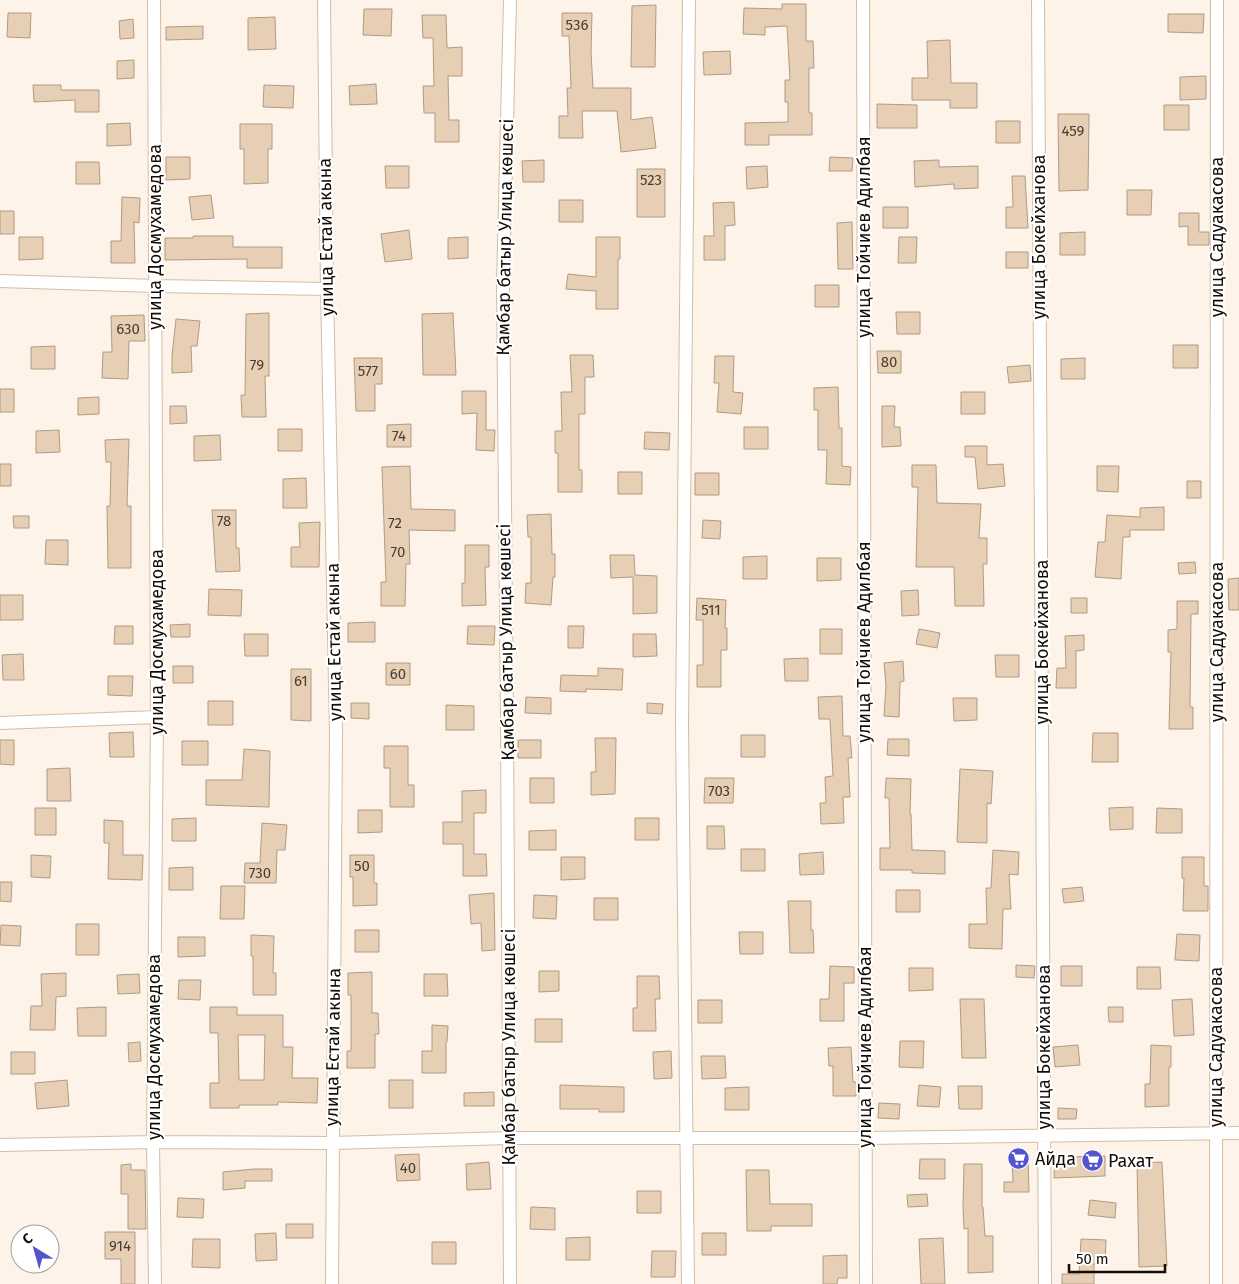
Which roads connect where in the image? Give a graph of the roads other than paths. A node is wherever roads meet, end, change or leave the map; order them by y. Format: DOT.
graph roads {
  1 [pos="154,0"];
  2 [pos="324,0"];
  3 [pos="510,0"];
  4 [pos="689,0"];
  5 [pos="864,0"];
  6 [pos="1038,0"];
  7 [pos="1217,0"];
  8 [pos="0,281"];
  9 [pos="156,286"];
  10 [pos="327,290"];
  11 [pos="157,717"];
  12 [pos="0,723"];
  13 [pos="1216,1132"];
  14 [pos="1239,1133"];
  15 [pos="1044,1136"];
  16 [pos="509,1138"];
  17 [pos="687,1138"];
  18 [pos="865,1138"];
  19 [pos="153,1142"];
  20 [pos="333,1143"];
  21 [pos="0,1145"];
  22 [pos="155,1284"];
  23 [pos="332,1284"];
  24 [pos="510,1284"];
  25 [pos="688,1284"];
  26 [pos="866,1284"];
  27 [pos="1045,1284"];
  28 [pos="1216,1284"];
  1 -- 9 [label="street, улица Досмухамедова"];
  2 -- 10 [label="street, улица Естай акына"];
  3 -- 16 [label="street, Қамбар батыр Улица көшесі"];
  4 -- 17 [label="street"];
  5 -- 18 [label="street, улица Тойчиев Адилбая"];
  6 -- 15 [label="street, улица Бокейханова"];
  7 -- 13 [label="street, улица Садуакасова"];
  8 -- 9 [label="street"];
  9 -- 10 [label="street"];
  9 -- 11 [label="street, улица Досмухамедова"];
  10 -- 20 [label="street, улица Естай акына"];
  11 -- 12 [label="street"];
  11 -- 19 [label="street, улица Досмухамедова"];
  13 -- 14 [label="street"];
  13 -- 15 [label="street"];
  13 -- 28 [label="street, улица Садуакасова"];
  15 -- 18 [label="street"];
  15 -- 27 [label="street, улица Бокейханова"];
  16 -- 17 [label="street"];
  16 -- 20 [label="street"];
  16 -- 24 [label="street, Қамбар батыр Улица көшесі"];
  17 -- 18 [label="street"];
  17 -- 25 [label="street"];
  18 -- 26 [label="street, улица Тойчиев Адилбая"];
  19 -- 20 [label="street"];
  19 -- 21 [label="street"];
  19 -- 22 [label="street, улица Досмухамедова"];
  20 -- 23 [label="street, улица Естай акына"];
}
